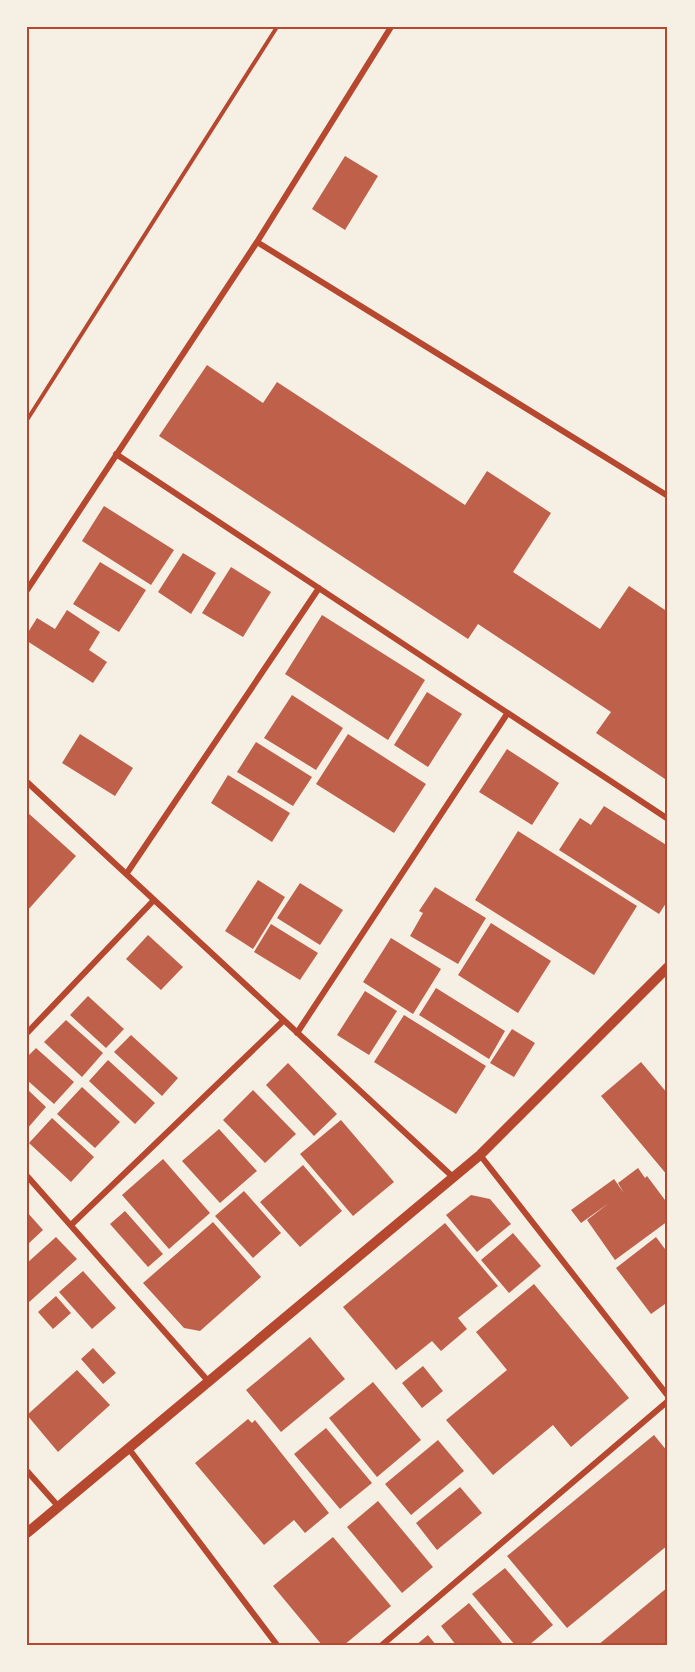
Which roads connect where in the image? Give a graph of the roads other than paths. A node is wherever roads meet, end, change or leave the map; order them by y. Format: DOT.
graph roads {
  1 [pos="391,27"];
  2 [pos="257,242"];
  3 [pos="116,454"];
  4 [pos="668,496"];
  5 [pos="320,588"];
  6 [pos="27,590"];
  7 [pos="507,714"];
  8 [pos="27,782"];
  9 [pos="668,819"];
  10 [pos="127,873"];
  11 [pos="153,901"];
  12 [pos="668,967"];
  13 [pos="283,1021"];
  14 [pos="27,1033"];
  15 [pos="297,1034"];
  16 [pos="480,1155"];
  17 [pos="27,1176"];
  18 [pos="454,1178"];
  19 [pos="71,1224"];
  20 [pos="209,1382"];
  21 [pos="668,1396"];
  22 [pos="668,1401"];
  23 [pos="129,1449"];
  24 [pos="27,1471"];
  25 [pos="58,1506"];
  26 [pos="27,1533"];
  27 [pos="277,1645"];
  28 [pos="382,1645"];
  1 -- 2 [label="street"];
  2 -- 3 [label="street"];
  2 -- 4 [label="street"];
  3 -- 5 [label="street"];
  3 -- 6 [label="street"];
  5 -- 7 [label="street"];
  5 -- 10 [label="street"];
  7 -- 9 [label="street"];
  7 -- 15 [label="street"];
  8 -- 10 [label="street"];
  10 -- 11 [label="street"];
  11 -- 13 [label="street"];
  11 -- 14 [label="street"];
  12 -- 16 [label="street"];
  13 -- 15 [label="street"];
  13 -- 19 [label="street"];
  15 -- 18 [label="street"];
  16 -- 18 [label="street"];
  16 -- 21 [label="street"];
  17 -- 19 [label="street"];
  18 -- 20 [label="street"];
  19 -- 20 [label="street"];
  20 -- 23 [label="street"];
  22 -- 28 [label="street"];
  23 -- 25 [label="street"];
  23 -- 27 [label="street"];
  24 -- 25 [label="street"];
  25 -- 26 [label="street"];
}
